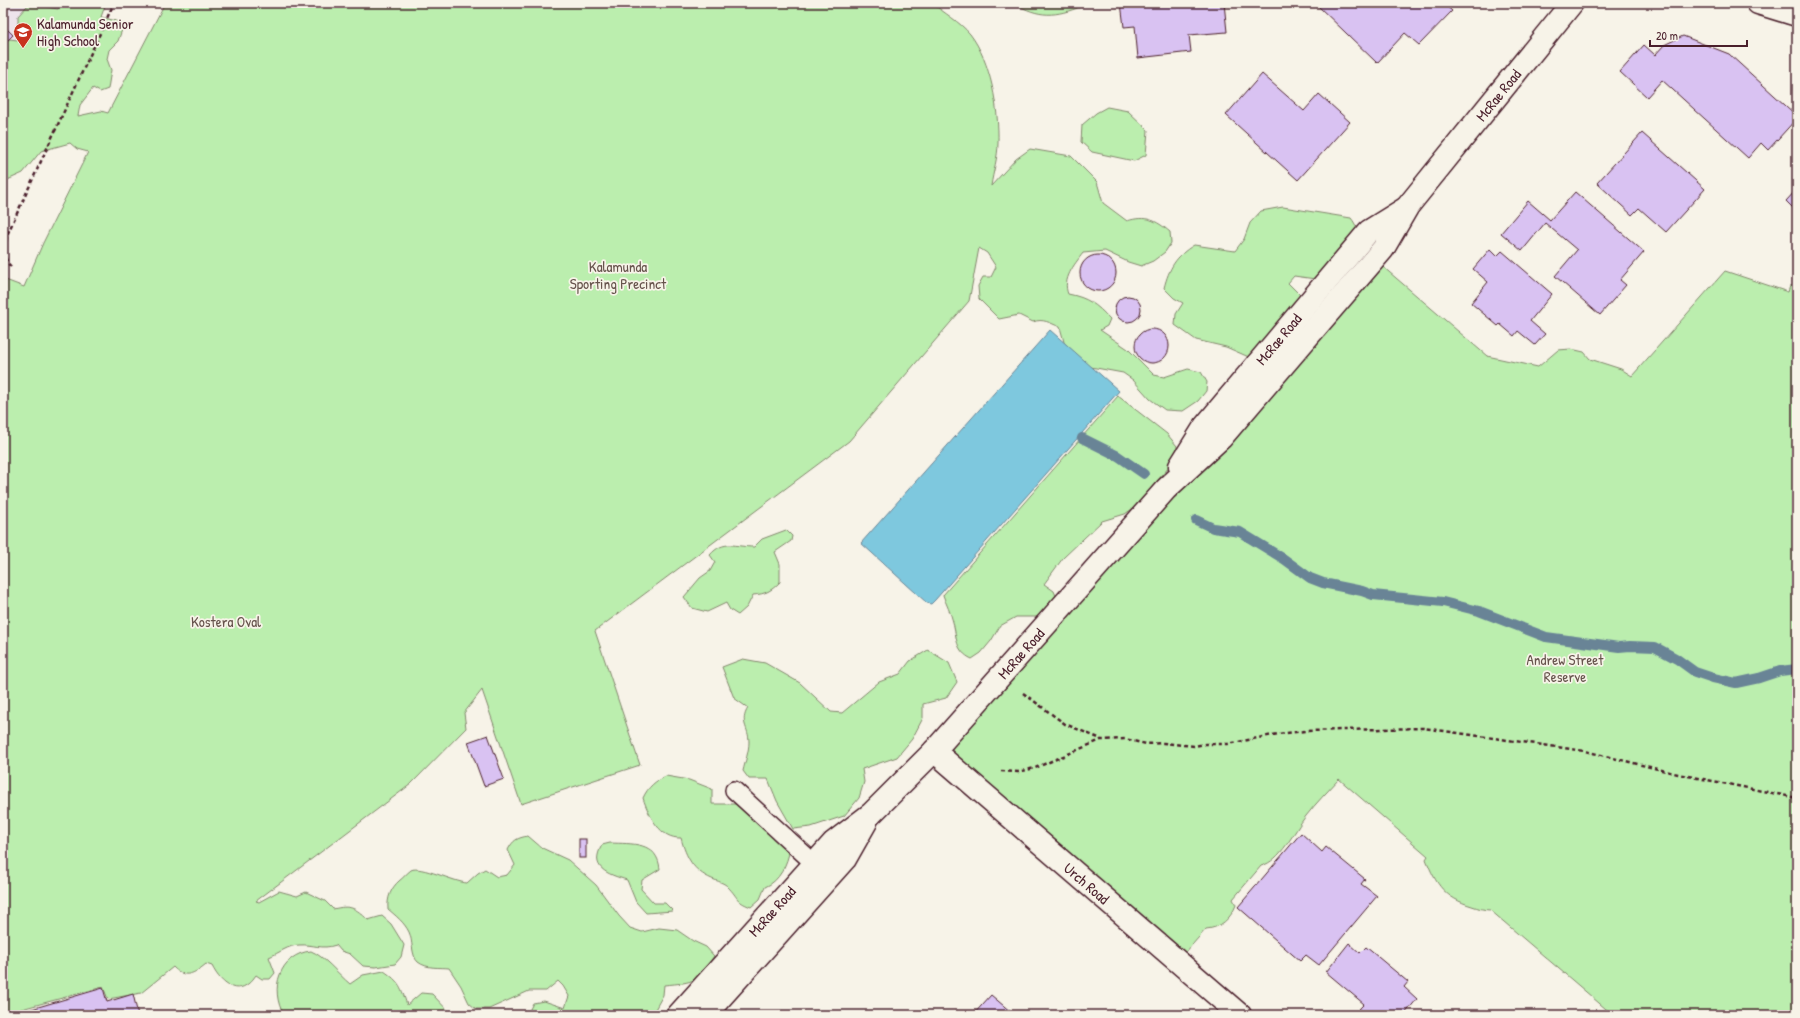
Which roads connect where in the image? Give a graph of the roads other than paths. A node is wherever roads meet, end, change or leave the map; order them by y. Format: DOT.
graph roads {
  1 [pos="1572,3"];
  2 [pos="1758,3"];
  3 [pos="1797,15"];
  4 [pos="934,751"];
  5 [pos="734,790"];
  6 [pos="871,814"];
  7 [pos="815,864"];
  8 [pos="678,1015"];
  9 [pos="705,1015"];
  10 [pos="1240,1015"];
  1 -- 4 [label="street, McRae Road"];
  2 -- 3 [label="street"];
  4 -- 6 [label="street, McRae Road"];
  4 -- 10 [label="street, Urch Road"];
  5 -- 7 [label="lane"];
  6 -- 7 [label="street, McRae Road"];
  6 -- 9 [label="street, McRae Road"];
  7 -- 8 [label="street, McRae Road"];
}
